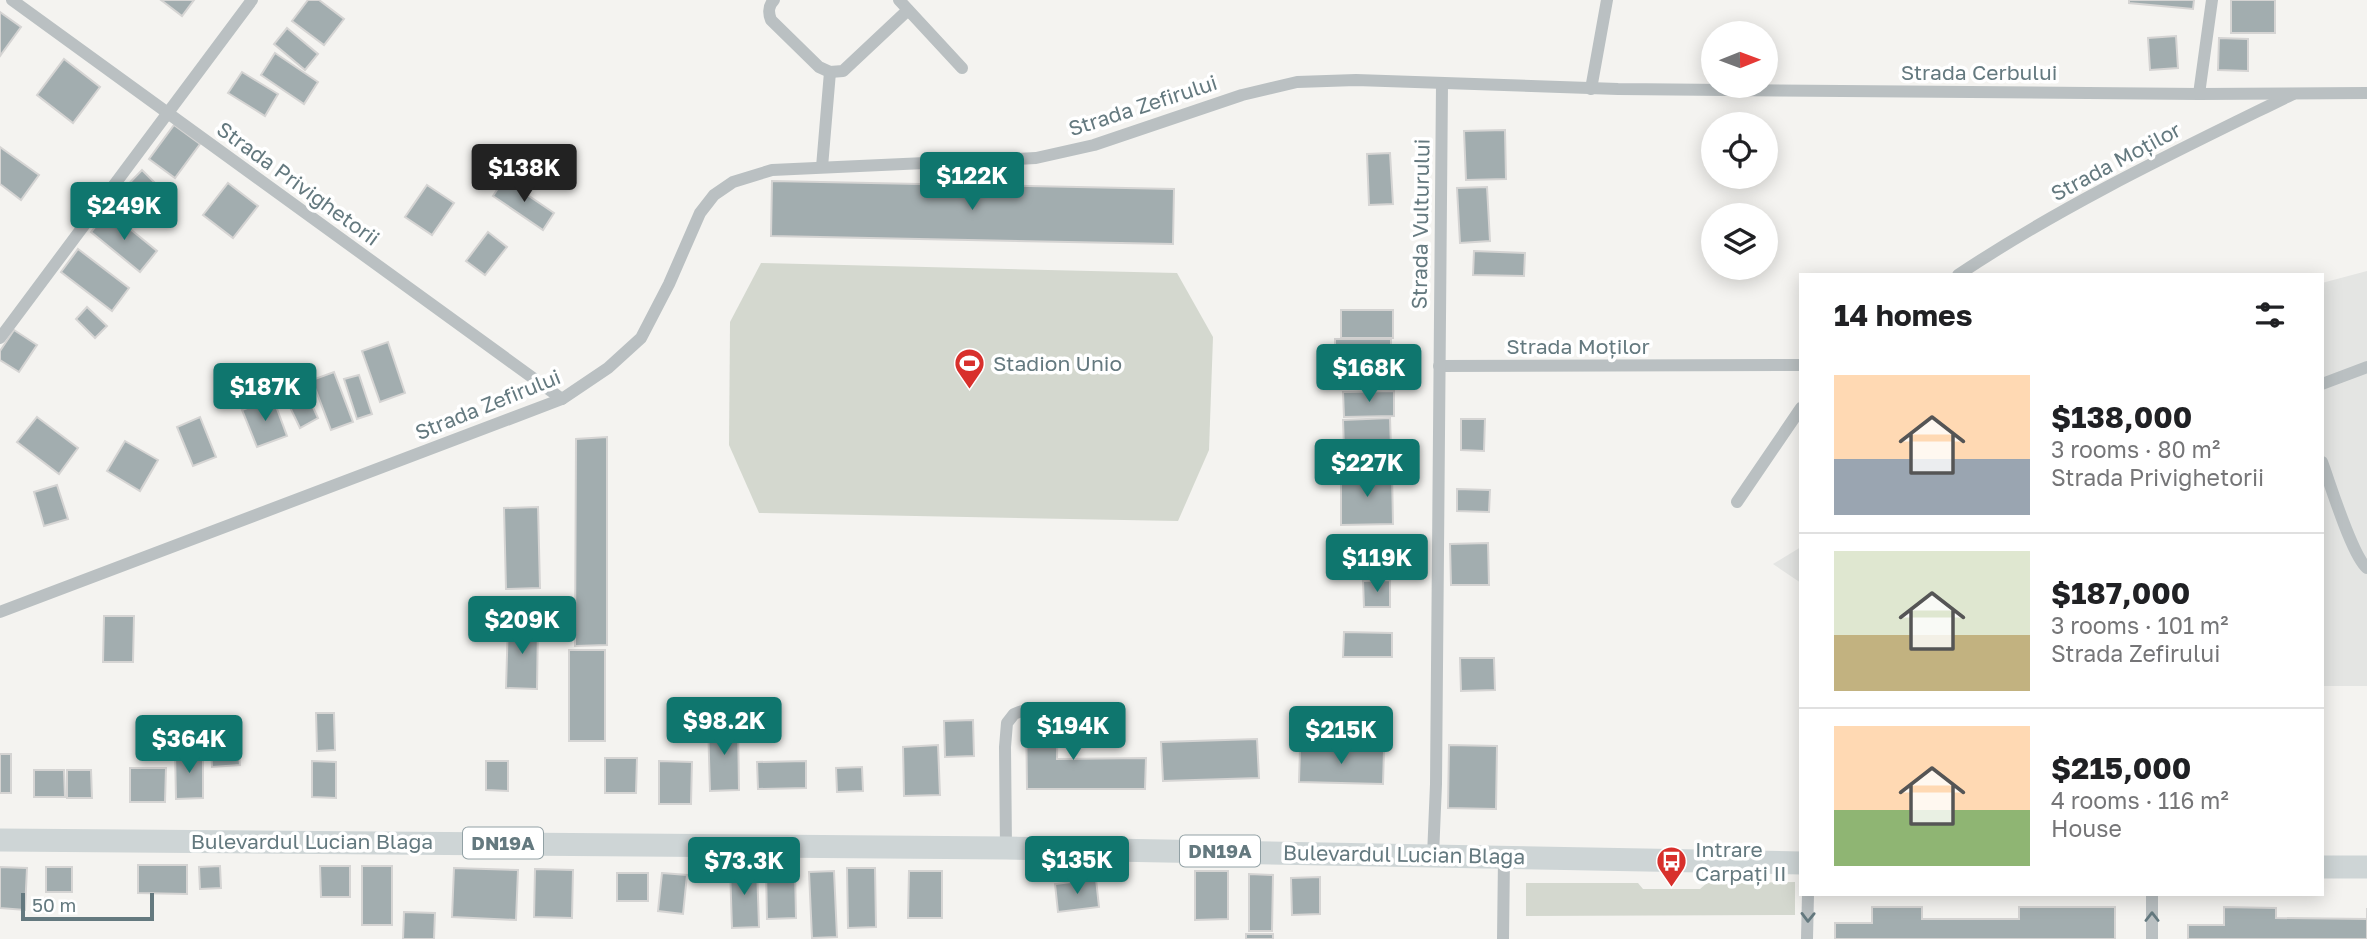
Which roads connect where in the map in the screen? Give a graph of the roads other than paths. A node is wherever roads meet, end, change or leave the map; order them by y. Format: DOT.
graph roads {
  1 [pos="12,0"];
  2 [pos="252,0"];
  3 [pos="774,0"];
  4 [pos="1607,0"];
  5 [pos="2212,0"];
  6 [pos="904,5"];
  7 [pos="962,68"];
  8 [pos="830,72"];
  9 [pos="1442,84"];
  10 [pos="1591,89"];
  11 [pos="2199,93"];
  12 [pos="2297,93"];
  13 [pos="2367,93"];
  14 [pos="168,113"];
  15 [pos="822,167"];
  16 [pos="1961,273"];
  17 [pos="0,338"];
  18 [pos="1799,365"];
  19 [pos="1439,366"];
  20 [pos="2367,367"];
  21 [pos="2324,383"];
  22 [pos="562,399"];
  23 [pos="1799,411"];
  24 [pos="2324,466"];
  25 [pos="1737,502"];
  26 [pos="2367,568"];
  27 [pos="0,612"];
  28 [pos="1083,716"];
  29 [pos="0,840"];
  30 [pos="1006,848"];
  31 [pos="1433,856"];
  32 [pos="1504,858"];
  33 [pos="1799,863"];
  34 [pos="2324,867"];
  35 [pos="2367,867"];
  36 [pos="1808,896"];
  37 [pos="2152,896"];
  38 [pos="1503,939"];
  39 [pos="1807,939"];
  40 [pos="2152,939"];
  1 -- 14 [label="street, Strada Privighetorii"];
  2 -- 14 [label="street"];
  3 -- 8 [label="street"];
  4 -- 10 [label="street"];
  5 -- 11 [label="street"];
  6 -- 7 [label="street"];
  6 -- 8 [label="street"];
  8 -- 15 [label="street"];
  9 -- 10 [label="street"];
  9 -- 15 [label="street, Strada Zefirului"];
  9 -- 19 [label="street, Strada Vulturului"];
  10 -- 11 [label="street, Strada Cerbului"];
  11 -- 12 [label="street, Strada Cerbului"];
  12 -- 13 [label="street, Strada Cerbului"];
  12 -- 16 [label="street, Strada Moților"];
  14 -- 17 [label="street"];
  14 -- 22 [label="street, Strada Privighetorii"];
  15 -- 22 [label="street, Strada Zefirului"];
  18 -- 19 [label="street, Strada Moților"];
  19 -- 31 [label="street, Strada Vulturului"];
  20 -- 21 [label="street"];
  22 -- 27 [label="street, Strada Zefirului"];
  23 -- 25 [label="street"];
  24 -- 26 [label="street"];
  28 -- 30 [label="street"];
  29 -- 30 [label="main road, Bulevardul Lucian Blaga / DN19A"];
  30 -- 31 [label="main road, Bulevardul Lucian Blaga / DN19A"];
  31 -- 32 [label="main road, Bulevardul Lucian Blaga / DN19A"];
  32 -- 33 [label="main road, Bulevardul Lucian Blaga / DN19A"];
  32 -- 38 [label="street"];
  34 -- 35 [label="main road"];
  36 -- 39 [label="street, one-way"];
  40 -- 37 [label="street, one-way"];
}
